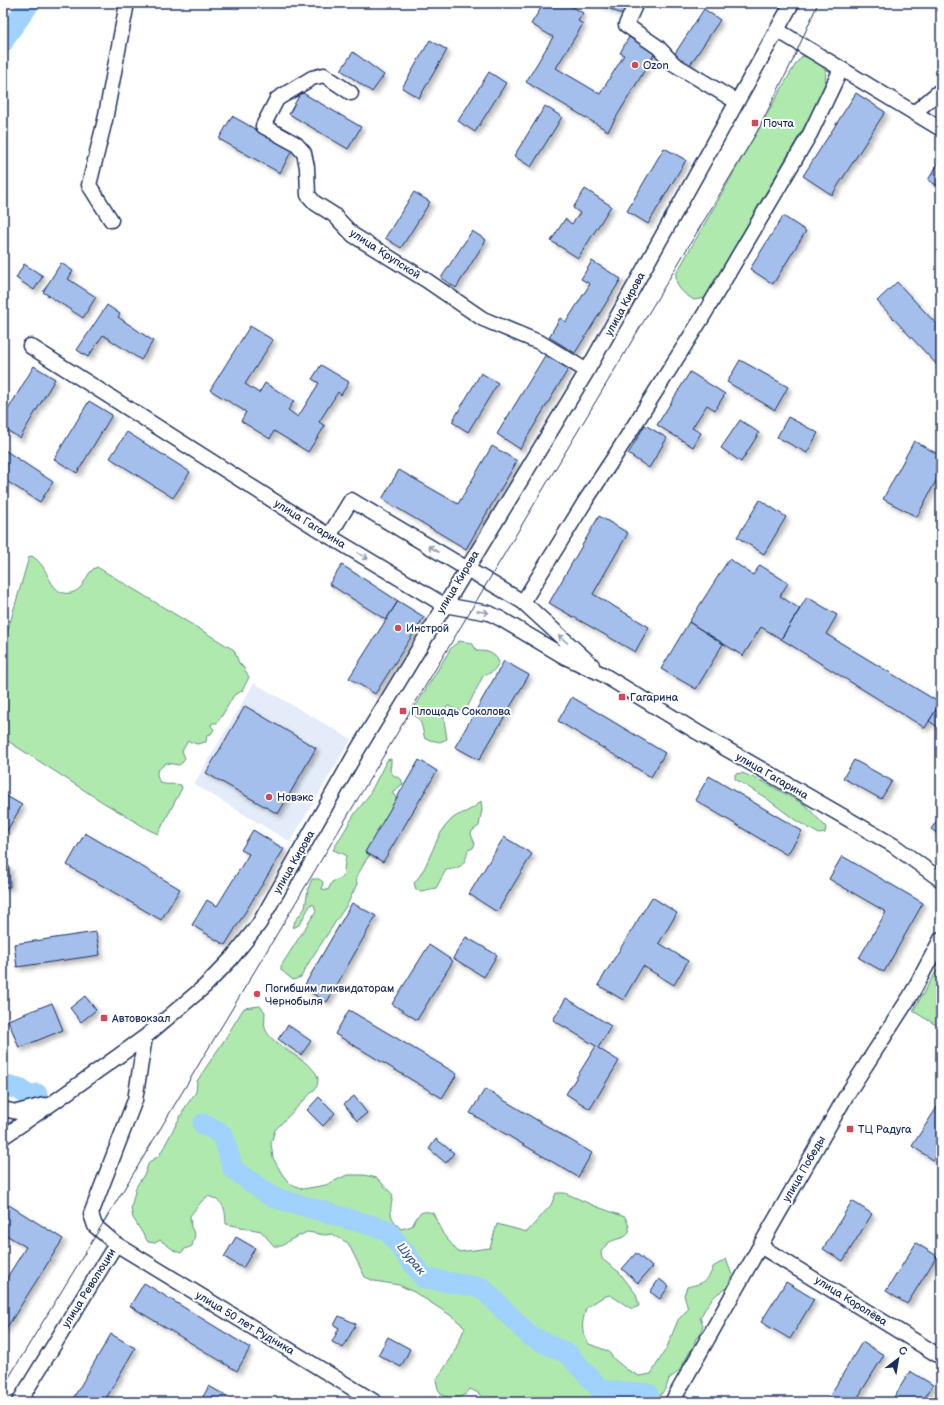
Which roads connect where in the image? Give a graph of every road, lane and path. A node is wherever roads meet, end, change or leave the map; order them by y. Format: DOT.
graph roads {
  1 [pos="127,3"];
  2 [pos="636,3"];
  3 [pos="792,3"];
  4 [pos="777,30"];
  5 [pos="841,69"];
  6 [pos="941,90"];
  7 [pos="351,93"];
  8 [pos="737,102"];
  9 [pos="914,113"];
  10 [pos="941,129"];
  11 [pos="111,220"];
  12 [pos="30,346"];
  13 [pos="587,371"];
  14 [pos="329,536"];
  15 [pos="467,568"];
  16 [pos="523,602"];
  17 [pos="444,605"];
  18 [pos="602,674"];
  19 [pos="941,880"];
  20 [pos="941,939"];
  21 [pos="145,1037"];
  22 [pos="54,1102"];
  23 [pos="3,1108"];
  24 [pos="3,1137"];
  25 [pos="116,1244"];
  26 [pos="760,1246"];
  27 [pos="941,1357"];
  28 [pos="18,1402"];
  29 [pos="375,1402"];
  30 [pos="672,1402"];
  1 -- 11 [label="street"];
  2 -- 8 [label="street"];
  3 -- 4 [label="street, улица Кирова"];
  4 -- 5 [label="street"];
  4 -- 8 [label="street, улица Кирова"];
  5 -- 9 [label="street"];
  5 -- 16 [label="street"];
  6 -- 9 [label="street"];
  7 -- 13 [label="street, улица Крупской"];
  8 -- 13 [label="street, улица Кирова"];
  9 -- 10 [label="street"];
  12 -- 14 [label="street, улица Гагарина"];
  13 -- 15 [label="street, улица Кирова"];
  15 -- 14 [label="street, улица Гагарина, one-way"];
  14 -- 17 [label="street, улица Гагарина, one-way"];
  15 -- 16 [label="street, улица Гагарина"];
  15 -- 17 [label="street, улица Кирова"];
  18 -- 16 [label="street, улица Гагарина, one-way"];
  17 -- 18 [label="street, улица Гагарина, one-way"];
  17 -- 21 [label="street, улица Кирова"];
  18 -- 19 [label="street, улица Гагарина"];
  20 -- 26 [label="street, улица Победы"];
  21 -- 22 [label="street, улица Кирова"];
  21 -- 25 [label="street, улица Революции"];
  22 -- 23 [label="street"];
  22 -- 24 [label="street, улица Кирова"];
  25 -- 28 [label="street, улица Революции"];
  25 -- 29 [label="street, улица 50 лет Рудника"];
  26 -- 27 [label="street, улица Королёва"];
  26 -- 30 [label="street, улица Победы"];
}
